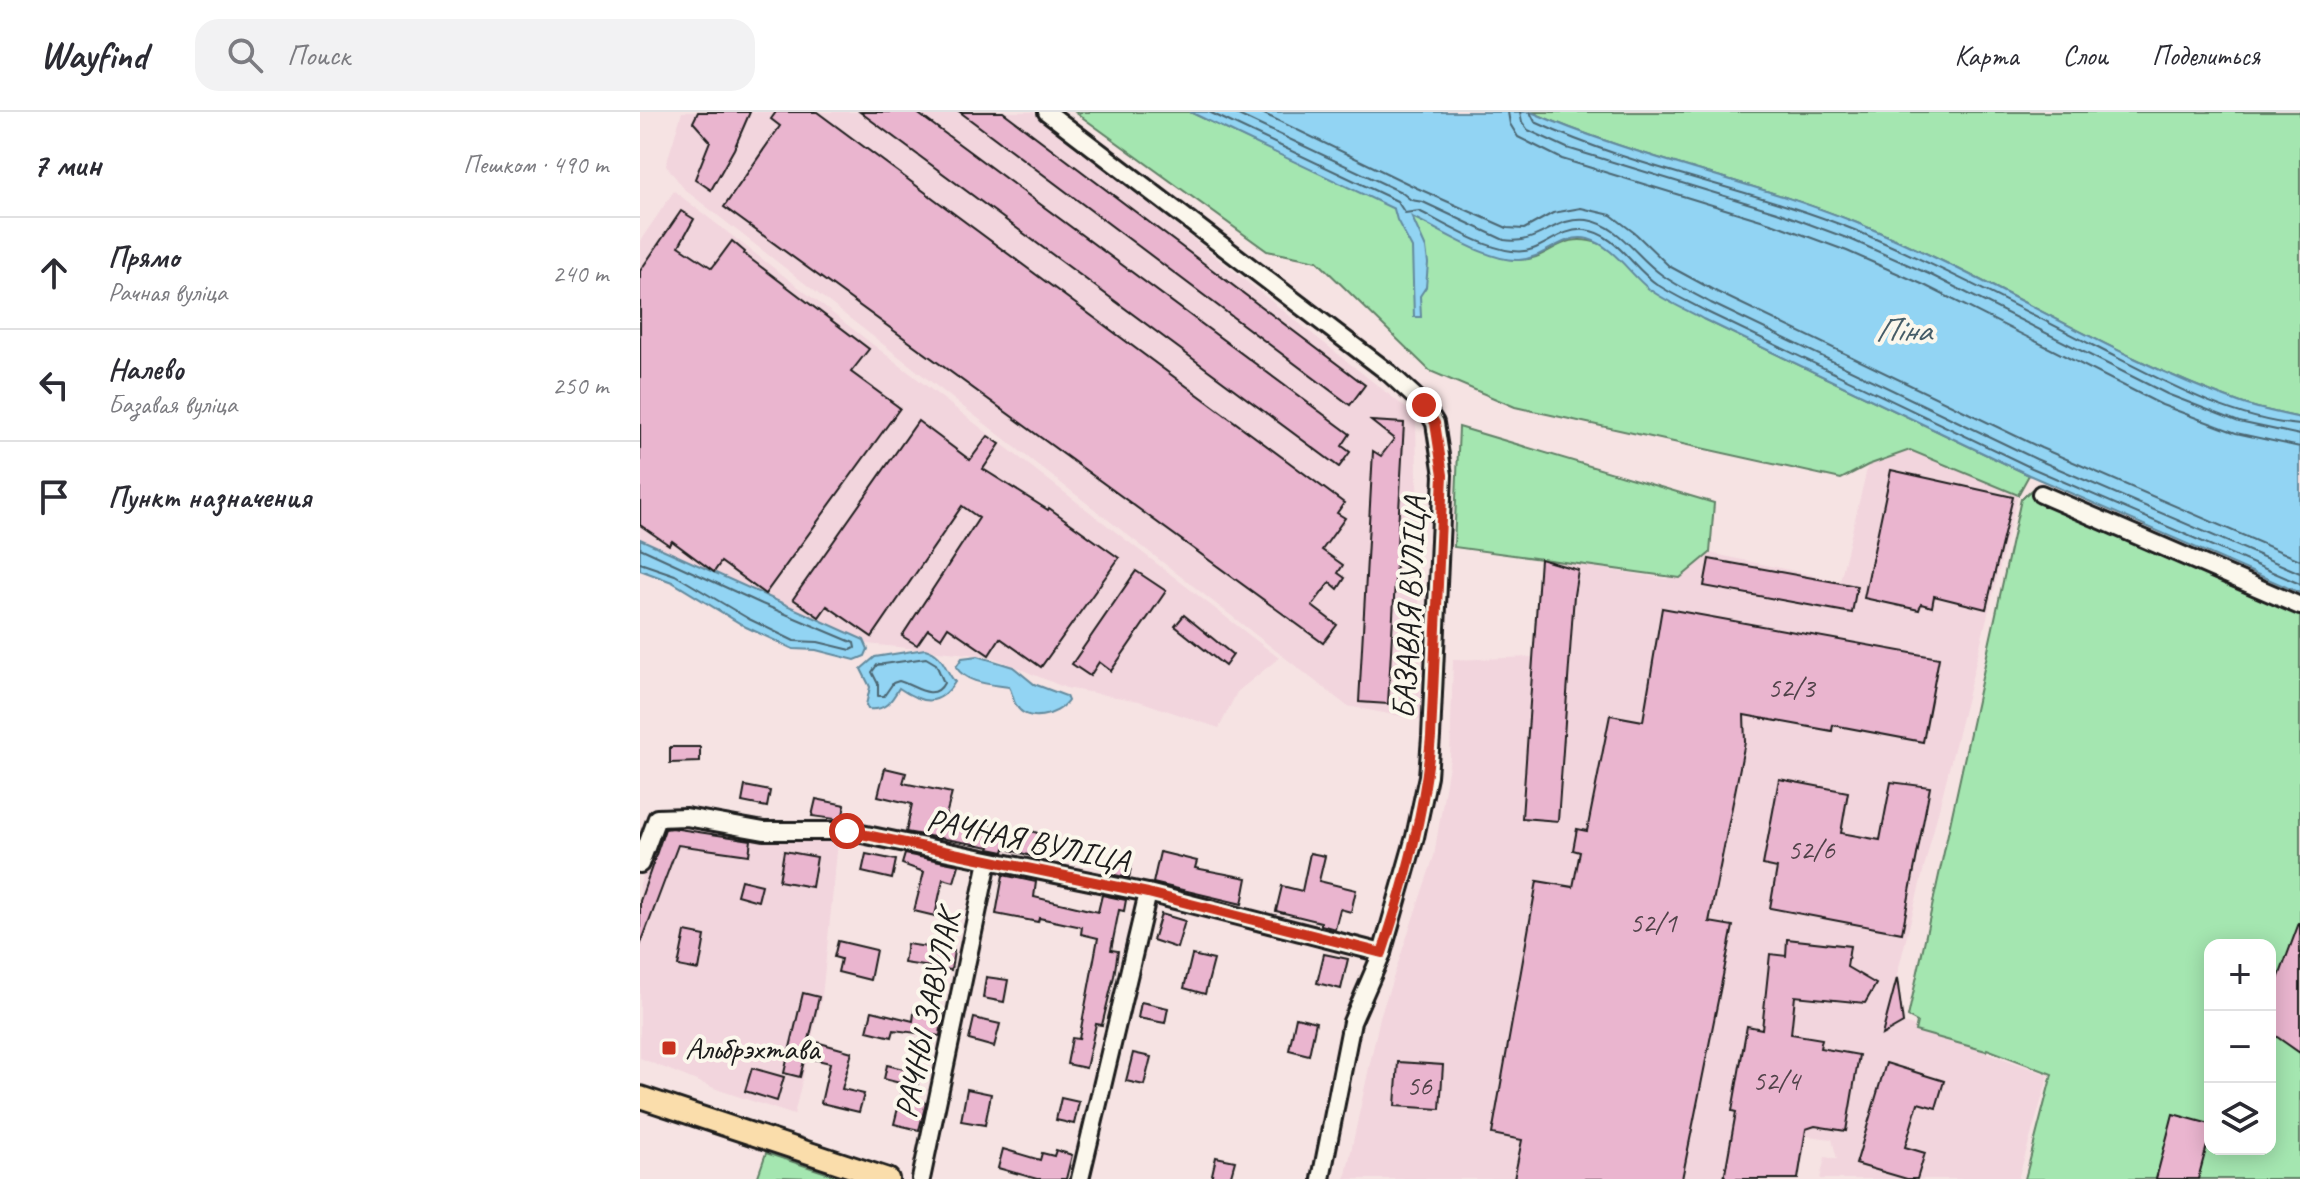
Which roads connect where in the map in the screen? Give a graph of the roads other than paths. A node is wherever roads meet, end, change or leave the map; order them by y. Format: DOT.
graph roads {
  1 [pos="1047,112"];
  2 [pos="2041,494"];
  3 [pos="2300,606"];
  4 [pos="988,861"];
  5 [pos="640,864"];
  6 [pos="1148,893"];
  7 [pos="1382,953"];
  8 [pos="640,1097"];
  9 [pos="888,1179"];
  10 [pos="921,1179"];
  11 [pos="1080,1179"];
  12 [pos="1321,1179"];
  1 -- 7 [label="street, БАЗАВАЯ ВУЛІЦА"];
  2 -- 3 [label="street"];
  4 -- 5 [label="street, РАЧНАЯ ВУЛІЦА"];
  4 -- 6 [label="street, РАЧНАЯ ВУЛІЦА"];
  4 -- 10 [label="street, РАЧНЫ ЗАВУЛАК"];
  6 -- 7 [label="street, РАЧНАЯ ВУЛІЦА"];
  6 -- 11 [label="street"];
  7 -- 12 [label="street, БАЗАВАЯ ВУЛІЦА"];
  8 -- 9 [label="main road"];
}
